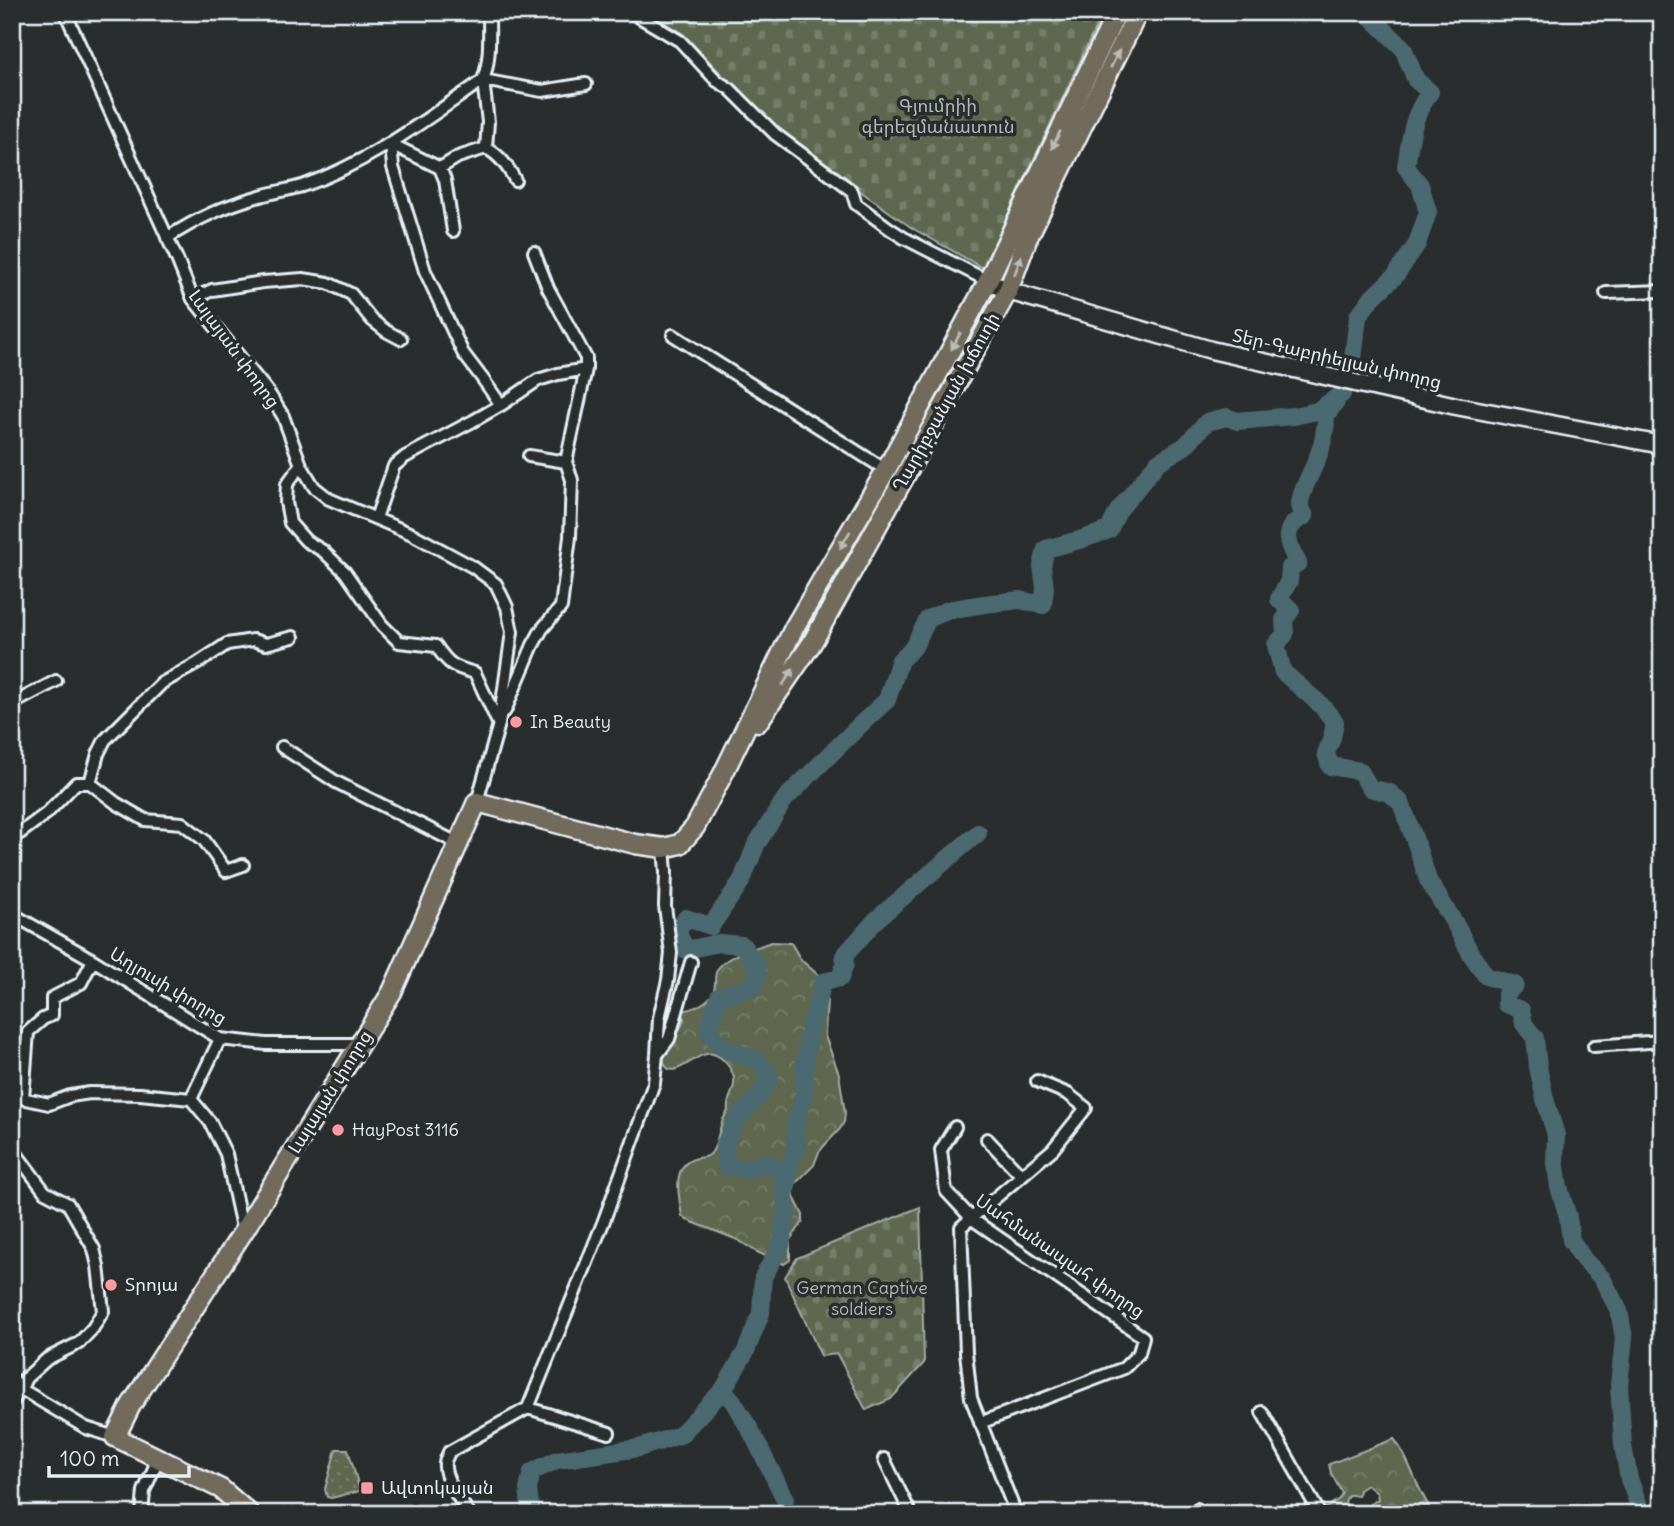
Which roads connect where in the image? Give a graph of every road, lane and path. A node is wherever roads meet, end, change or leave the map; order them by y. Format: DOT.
graph roads {
  1 [pos="65,12"];
  2 [pos="489,12"];
  3 [pos="631,12"];
  4 [pos="1117,12"];
  5 [pos="1138,12"];
  6 [pos="483,80"];
  7 [pos="586,84"];
  8 [pos="391,144"];
  9 [pos="486,148"];
  10 [pos="440,168"];
  11 [pos="515,180"];
  12 [pos="453,231"];
  13 [pos="167,238"];
  14 [pos="534,252"];
  15 [pos="988,281"];
  16 [pos="1008,291"];
  17 [pos="1662,291"];
  18 [pos="1606,293"];
  19 [pos="193,299"];
  20 [pos="673,335"];
  21 [pos="401,339"];
  22 [pos="586,369"];
  23 [pos="501,405"];
  24 [pos="1662,445"];
  25 [pos="529,456"];
  26 [pos="566,462"];
  27 [pos="301,465"];
  28 [pos="886,470"];
  29 [pos="376,519"];
  30 [pos="293,637"];
  31 [pos="56,681"];
  32 [pos="12,704"];
  33 [pos="499,724"];
  34 [pos="282,747"];
  35 [pos="723,774"];
  36 [pos="90,783"];
  37 [pos="477,802"];
  38 [pos="12,839"];
  39 [pos="459,844"];
  40 [pos="664,848"];
  41 [pos="243,864"];
  42 [pos="12,914"];
  43 [pos="93,960"];
  44 [pos="691,962"];
  45 [pos="220,1039"];
  46 [pos="1662,1041"];
  47 [pos="360,1044"];
  48 [pos="1594,1046"];
  49 [pos="657,1055"];
  50 [pos="1037,1081"];
  51 [pos="18,1097"];
  52 [pos="191,1099"];
  53 [pos="955,1127"];
  54 [pos="987,1139"];
  55 [pos="12,1148"];
  56 [pos="1021,1175"];
  57 [pos="972,1219"];
  58 [pos="243,1232"];
  59 [pos="12,1378"];
  60 [pos="21,1389"];
  61 [pos="12,1403"];
  62 [pos="528,1408"];
  63 [pos="1262,1412"];
  64 [pos="980,1423"];
  65 [pos="609,1433"];
  66 [pos="115,1437"];
  67 [pos="158,1459"];
  68 [pos="884,1459"];
  69 [pos="142,1514"];
  70 [pos="250,1514"];
  71 [pos="469,1514"];
  72 [pos="911,1514"];
  73 [pos="1016,1514"];
  74 [pos="1320,1514"];
  1 -- 13 [label="street, Լալայան փողոց"];
  2 -- 6 [label="street"];
  3 -- 15 [label="street"];
  4 -- 15 [label="highway, Ղարիբջանյան խճուղի, one-way"];
  16 -- 5 [label="highway, Ղարիբջանյան խճուղի, one-way"];
  6 -- 7 [label="street"];
  6 -- 8 [label="street"];
  6 -- 9 [label="street"];
  8 -- 10 [label="street"];
  8 -- 13 [label="street"];
  8 -- 23 [label="street"];
  9 -- 10 [label="street"];
  9 -- 11 [label="street"];
  10 -- 12 [label="street"];
  13 -- 19 [label="street, Լալայան փողոց"];
  14 -- 22 [label="street"];
  15 -- 16 [label="main road, Տեր-Գաբրիելյան փողոց"];
  15 -- 28 [label="highway, Ղարիբջանյան խճուղի, one-way"];
  16 -- 24 [label="main road, Տեր-Գաբրիելյան փողոց"];
  35 -- 16 [label="highway, Ղարիբջանյան խճուղի, one-way"];
  17 -- 18 [label="street"];
  19 -- 21 [label="street"];
  19 -- 27 [label="street, Լալայան փողոց"];
  20 -- 28 [label="street"];
  22 -- 23 [label="street"];
  22 -- 26 [label="street, Լալայան փողոց"];
  23 -- 29 [label="street"];
  25 -- 26 [label="street"];
  26 -- 33 [label="street, Լալայան փողոց"];
  27 -- 29 [label="street, Լալայան փողոց"];
  27 -- 33 [label="street"];
  28 -- 35 [label="highway, Ղարիբջանյան խճուղի, one-way"];
  29 -- 33 [label="street, Լալայան փողոց"];
  30 -- 36 [label="street"];
  31 -- 32 [label="street"];
  33 -- 37 [label="street, Լալայան փողոց"];
  34 -- 39 [label="street"];
  35 -- 40 [label="highway, Ղարիբջանյան խճուղի"];
  36 -- 38 [label="street"];
  36 -- 41 [label="street"];
  37 -- 39 [label="highway, Լալայան փողոց"];
  37 -- 40 [label="highway"];
  39 -- 47 [label="highway, Լալայան փողոց"];
  40 -- 49 [label="street"];
  42 -- 43 [label="street, Աղյուսի փողոց"];
  43 -- 45 [label="street, Աղյուսի փողոց"];
  43 -- 51 [label="street"];
  44 -- 49 [label="street"];
  45 -- 47 [label="street, Աղյուսի փողոց"];
  45 -- 52 [label="street"];
  46 -- 48 [label="street"];
  47 -- 58 [label="highway, Լալայան փողոց"];
  49 -- 62 [label="street"];
  50 -- 56 [label="street"];
  51 -- 52 [label="street"];
  52 -- 58 [label="street"];
  53 -- 57 [label="street, Սահմանապահ փողոց"];
  54 -- 56 [label="street"];
  55 -- 60 [label="street"];
  56 -- 57 [label="street"];
  57 -- 64 [label="street"];
  57 -- 64 [label="street, Սահմանապահ փողոց"];
  58 -- 66 [label="highway, Լալայան փողոց"];
  59 -- 60 [label="street"];
  60 -- 61 [label="street"];
  60 -- 66 [label="street"];
  62 -- 65 [label="street"];
  62 -- 71 [label="street"];
  63 -- 74 [label="street"];
  64 -- 73 [label="street"];
  66 -- 67 [label="highway"];
  67 -- 69 [label="street"];
  67 -- 70 [label="highway"];
  68 -- 72 [label="street"];
}
